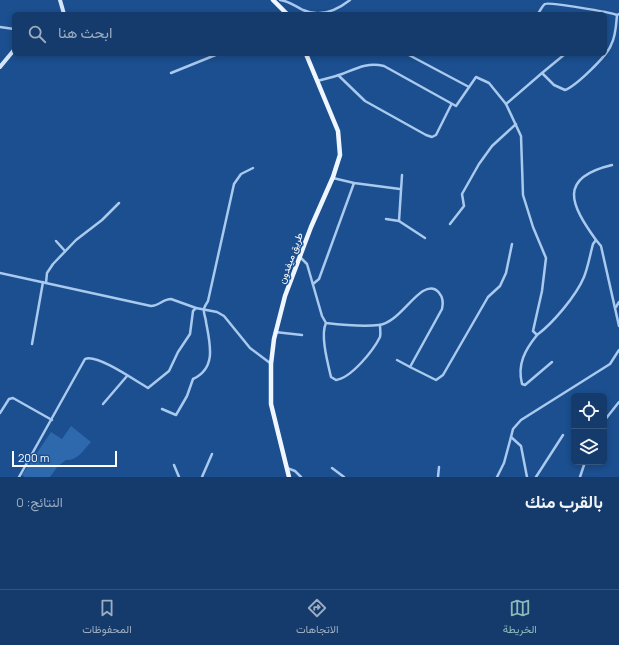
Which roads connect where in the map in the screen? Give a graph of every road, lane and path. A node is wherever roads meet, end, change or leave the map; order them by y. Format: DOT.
graph roads {
  1 [pos="60,0"];
  2 [pos="273,0"];
  3 [pos="280,0"];
  4 [pos="350,0"];
  5 [pos="288,1"];
  6 [pos="579,9"];
  7 [pos="63,12"];
  8 [pos="285,12"];
  9 [pos="308,12"];
  10 [pos="327,12"];
  11 [pos="539,12"];
  12 [pos="578,12"];
  13 [pos="618,14"];
  14 [pos="0,27"];
  15 [pos="12,28"];
  16 [pos="12,52"];
  17 [pos="607,52"];
  18 [pos="213,56"];
  19 [pos="307,56"];
  20 [pos="412,56"];
  21 [pos="563,56"];
  22 [pos="603,56"];
  23 [pos="0,67"];
  24 [pos="171,73"];
  25 [pos="542,73"];
  26 [pos="338,75"];
  27 [pos="316,81"];
  28 [pos="469,87"];
  29 [pos="506,104"];
  30 [pos="452,105"];
  31 [pos="516,124"];
  32 [pos="612,165"];
  33 [pos="253,168"];
  34 [pos="402,175"];
  35 [pos="333,177"];
  36 [pos="354,183"];
  37 [pos="400,188"];
  38 [pos="119,203"];
  39 [pos="386,219"];
  40 [pos="399,221"];
  41 [pos="450,224"];
  42 [pos="425,238"];
  43 [pos="596,240"];
  44 [pos="56,241"];
  45 [pos="512,244"];
  46 [pos="65,251"];
  47 [pos="300,256"];
  48 [pos="0,274"];
  49 [pos="44,282"];
  50 [pos="313,284"];
  51 [pos="619,302"];
  52 [pos="616,307"];
  53 [pos="196,308"];
  54 [pos="204,310"];
  55 [pos="326,323"];
  56 [pos="380,325"];
  57 [pos="619,326"];
  58 [pos="275,332"];
  59 [pos="302,335"];
  60 [pos="537,335"];
  61 [pos="32,344"];
  62 [pos="619,350"];
  63 [pos="397,360"];
  64 [pos="552,362"];
  65 [pos="271,364"];
  66 [pos="410,367"];
  67 [pos="127,376"];
  68 [pos="619,402"];
  69 [pos="103,404"];
  70 [pos="162,409"];
  71 [pos="0,413"];
  72 [pos="607,417"];
  73 [pos="52,420"];
  74 [pos="563,435"];
  75 [pos="512,437"];
  76 [pos="212,454"];
  77 [pos="174,465"];
  78 [pos="584,465"];
  79 [pos="285,466"];
  80 [pos="440,467"];
  81 [pos="332,468"];
  82 [pos="18,477"];
  83 [pos="179,477"];
  84 [pos="202,477"];
  85 [pos="289,477"];
  86 [pos="301,477"];
  87 [pos="344,477"];
  88 [pos="438,477"];
  89 [pos="496,477"];
  90 [pos="527,477"];
  91 [pos="536,477"];
  92 [pos="580,477"];
  1 -- 7 [label="street"];
  2 -- 8 [label="main road"];
  3 -- 5 [label="street"];
  4 -- 10 [label="street"];
  5 -- 9 [label="street"];
  6 -- 11 [label="street"];
  6 -- 12 [label="street"];
  6 -- 13 [label="street"];
  13 -- 17 [label="street"];
  14 -- 15 [label="street"];
  16 -- 23 [label="street"];
  18 -- 24 [label="street"];
  19 -- 27 [label="main road, طريق ميفدون"];
  20 -- 28 [label="street"];
  21 -- 25 [label="street"];
  22 -- 25 [label="street"];
  25 -- 29 [label="street"];
  26 -- 27 [label="street"];
  26 -- 30 [label="street"];
  26 -- 30 [label="street"];
  27 -- 35 [label="main road, طريق ميفدون"];
  28 -- 29 [label="street"];
  28 -- 30 [label="street"];
  29 -- 31 [label="street"];
  31 -- 41 [label="street"];
  31 -- 60 [label="street"];
  32 -- 43 [label="street"];
  33 -- 54 [label="street"];
  34 -- 37 [label="street"];
  35 -- 36 [label="street"];
  35 -- 47 [label="main road, طريق ميفدون"];
  36 -- 37 [label="street"];
  36 -- 50 [label="street"];
  37 -- 40 [label="street"];
  38 -- 46 [label="street"];
  39 -- 40 [label="street"];
  40 -- 42 [label="street"];
  43 -- 52 [label="street"];
  43 -- 60 [label="street"];
  44 -- 46 [label="street"];
  45 -- 66 [label="street"];
  46 -- 49 [label="street"];
  47 -- 50 [label="street"];
  47 -- 58 [label="main road, طريق ميفدون"];
  48 -- 49 [label="street"];
  49 -- 53 [label="street"];
  49 -- 61 [label="street"];
  50 -- 55 [label="street"];
  51 -- 52 [label="street"];
  52 -- 57 [label="street"];
  53 -- 54 [label="street"];
  53 -- 67 [label="street"];
  54 -- 65 [label="street"];
  54 -- 70 [label="street"];
  55 -- 56 [label="street"];
  55 -- 56 [label="street"];
  56 -- 66 [label="street"];
  58 -- 59 [label="street"];
  58 -- 65 [label="main road, طريق ميفدون"];
  60 -- 64 [label="street"];
  62 -- 75 [label="street"];
  63 -- 66 [label="street"];
  65 -- 79 [label="main road, طريق ميفدون"];
  67 -- 69 [label="street"];
  67 -- 73 [label="street"];
  68 -- 72 [label="street"];
  71 -- 73 [label="street"];
  73 -- 82 [label="street"];
  74 -- 91 [label="street"];
  75 -- 89 [label="street"];
  75 -- 90 [label="street"];
  76 -- 84 [label="street"];
  77 -- 83 [label="street"];
  78 -- 92 [label="street"];
  79 -- 85 [label="main road, طريق ميفدون"];
  79 -- 86 [label="street"];
  80 -- 88 [label="street"];
  81 -- 87 [label="street"];
}
